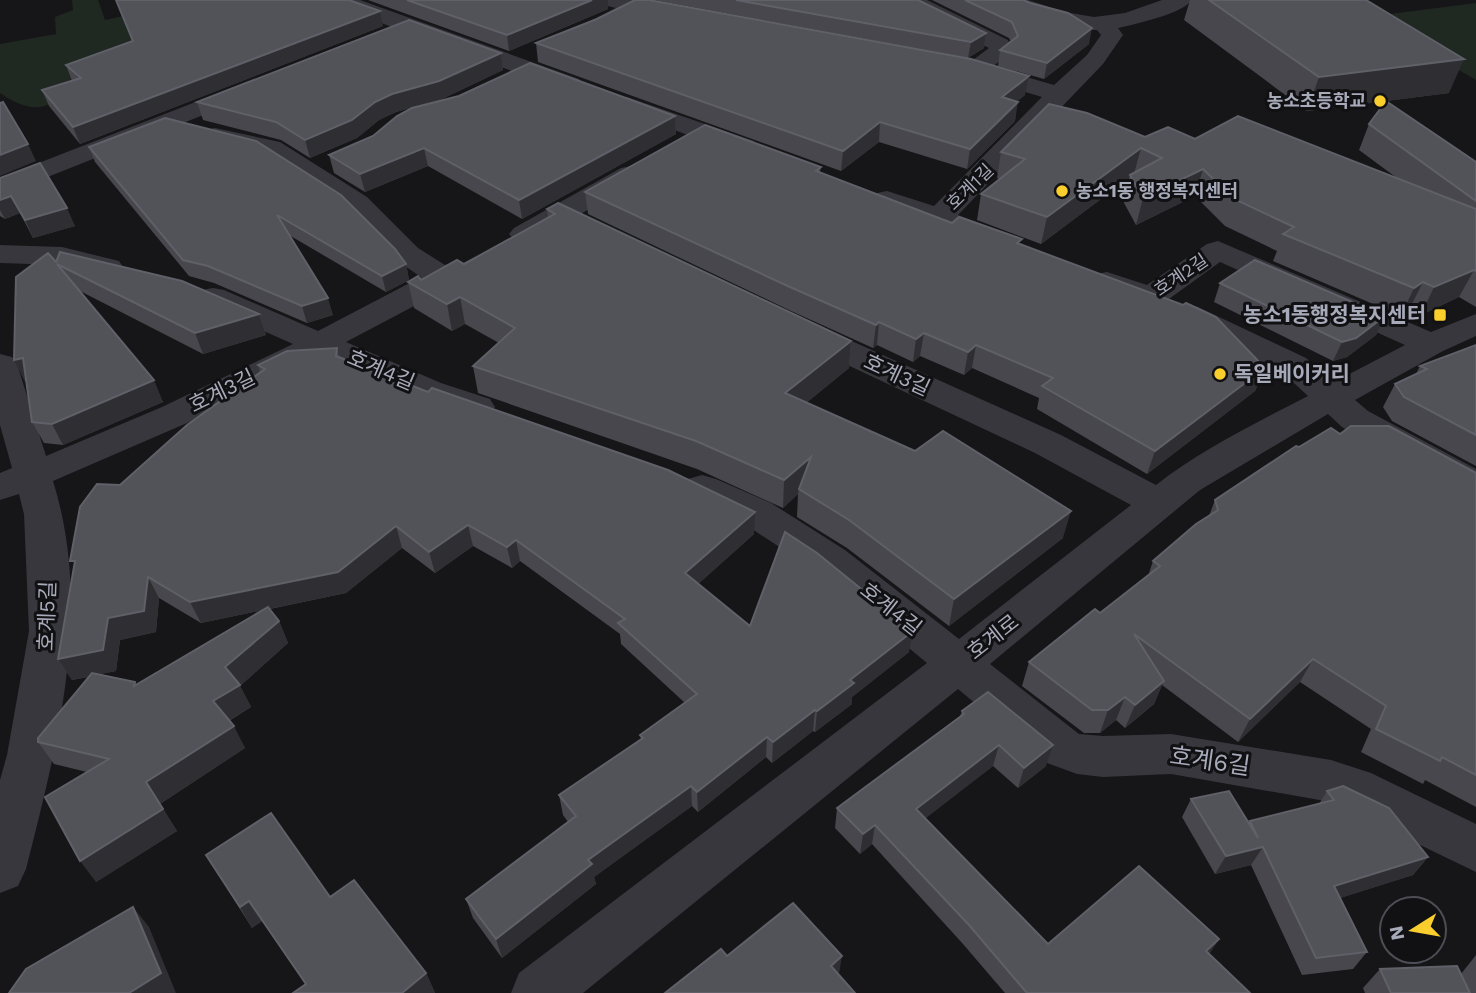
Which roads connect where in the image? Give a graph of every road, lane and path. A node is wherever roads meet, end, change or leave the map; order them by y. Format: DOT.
graph roads {
  1 [pos="340,0"];
  2 [pos="611,0"];
  3 [pos="910,0"];
  4 [pos="1008,0"];
  5 [pos="1181,0"];
  6 [pos="636,6"];
  7 [pos="663,10"];
  8 [pos="1105,25"];
  9 [pos="412,26"];
  10 [pos="579,34"];
  11 [pos="376,40"];
  12 [pos="946,64"];
  13 [pos="973,69"];
  14 [pos="266,82"];
  15 [pos="1059,94"];
  16 [pos="168,121"];
  17 [pos="705,132"];
  18 [pos="772,156"];
  19 [pos="341,158"];
  20 [pos="309,171"];
  21 [pos="0,188"];
  22 [pos="861,190"];
  23 [pos="559,214"];
  24 [pos="938,218"];
  25 [pos="596,232"];
  26 [pos="1025,250"];
  27 [pos="0,254"];
  28 [pos="1088,274"];
  29 [pos="144,275"];
  30 [pos="444,278"];
  31 [pos="179,285"];
  32 [pos="1151,297"];
  33 [pos="777,319"];
  34 [pos="1476,324"];
  35 [pos="318,344"];
  36 [pos="1431,344"];
  37 [pos="0,364"];
  38 [pos="1331,399"];
  39 [pos="505,417"];
  40 [pos="671,476"];
  41 [pos="17,481"];
  42 [pos="1476,485"];
  43 [pos="1158,503"];
  44 [pos="960,663"];
  45 [pos="1476,849"];
  46 [pos="0,869"];
  47 [pos="539,993"];
  1 -- 9 [label="street"];
  2 -- 6 [label="street"];
  3 -- 13 [label="street"];
  4 -- 8 [label="street"];
  5 -- 8 [label="street"];
  6 -- 7 [label="street"];
  6 -- 10 [label="street"];
  8 -- 15 [label="street, 호계1길"];
  9 -- 11 [label="street"];
  9 -- 17 [label="street"];
  12 -- 13 [label="street"];
  13 -- 15 [label="street"];
  14 -- 16 [label="street"];
  15 -- 24 [label="street, 호계1길"];
  16 -- 20 [label="street"];
  16 -- 21 [label="street"];
  17 -- 18 [label="street"];
  17 -- 23 [label="street, 호계3길"];
  19 -- 20 [label="street"];
  20 -- 30 [label="street"];
  22 -- 24 [label="street"];
  23 -- 25 [label="street"];
  23 -- 30 [label="street, 호계3길"];
  24 -- 26 [label="street"];
  27 -- 29 [label="street"];
  28 -- 32 [label="street, 호계2길"];
  30 -- 35 [label="street, 호계3길"];
  31 -- 35 [label="street, 호계4길"];
  32 -- 36 [label="street, 호계2길"];
  32 -- 38 [label="street"];
  33 -- 43 [label="street, 호계3길"];
  34 -- 36 [label="street, 호계로"];
  35 -- 39 [label="street, 호계4길"];
  35 -- 41 [label="street, 호계3길"];
  36 -- 38 [label="street, 호계로"];
  37 -- 41 [label="street, 호계5길"];
  38 -- 42 [label="street"];
  38 -- 43 [label="street, 호계로"];
  40 -- 44 [label="street, 호계4길"];
  41 -- 46 [label="street, 호계5길"];
  43 -- 44 [label="street, 호계로"];
  44 -- 45 [label="street, 호계6길"];
  44 -- 47 [label="street, 호계로"];
}
